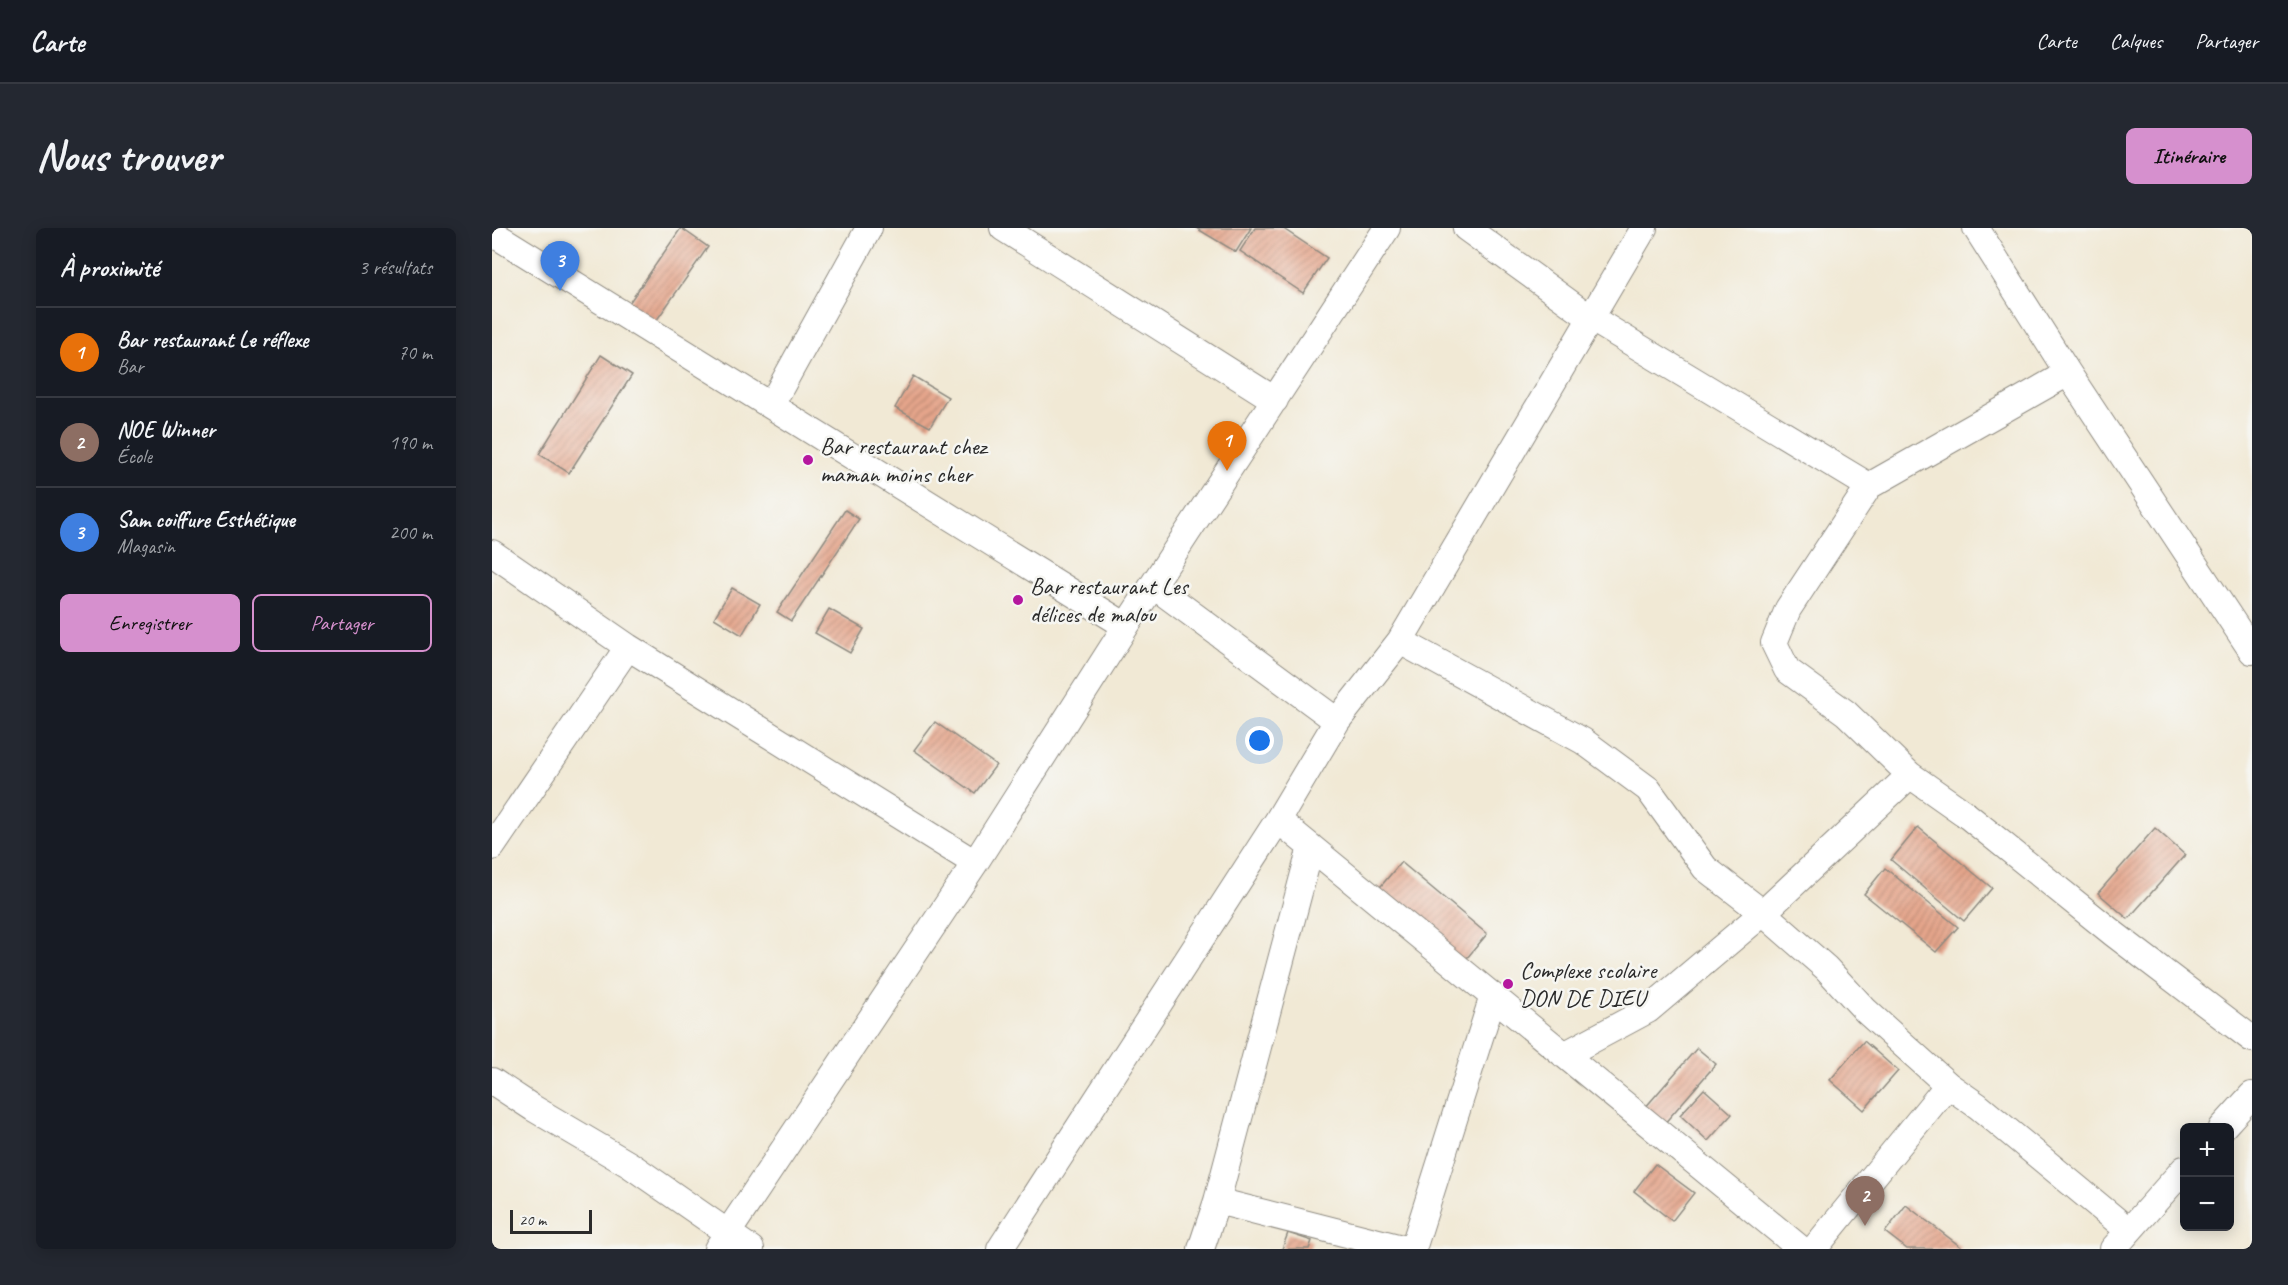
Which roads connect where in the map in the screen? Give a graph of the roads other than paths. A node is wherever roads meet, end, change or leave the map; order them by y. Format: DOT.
graph roads {
  1 [pos="869,228"];
  2 [pos="1003,228"];
  3 [pos="1387,228"];
  4 [pos="1466,228"];
  5 [pos="1644,228"];
  6 [pos="1976,228"];
  7 [pos="492,232"];
  8 [pos="1589,317"];
  9 [pos="2068,373"];
  10 [pos="1275,400"];
  11 [pos="771,405"];
  12 [pos="1869,486"];
  13 [pos="492,553"];
  14 [pos="1154,586"];
  15 [pos="1126,626"];
  16 [pos="1400,641"];
  17 [pos="628,646"];
  18 [pos="2252,651"];
  19 [pos="1337,721"];
  20 [pos="1910,775"];
  21 [pos="1278,820"];
  22 [pos="492,847"];
  23 [pos="1311,847"];
  24 [pos="975,863"];
  25 [pos="1763,913"];
  26 [pos="1493,996"];
  27 [pos="2252,1039"];
  28 [pos="1564,1055"];
  29 [pos="492,1081"];
  30 [pos="1948,1085"];
  31 [pos="2252,1095"];
  32 [pos="2227,1123"];
  33 [pos="2180,1174"];
  34 [pos="1217,1201"];
  35 [pos="2121,1240"];
  36 [pos="723,1241"];
  37 [pos="751,1249"];
  38 [pos="1000,1249"];
  39 [pos="1200,1249"];
  40 [pos="1406,1249"];
  41 [pos="1413,1249"];
  42 [pos="1801,1249"];
  43 [pos="1814,1249"];
  1 -- 11 [label="street"];
  2 -- 10 [label="street"];
  3 -- 10 [label="street"];
  4 -- 8 [label="street"];
  5 -- 8 [label="street"];
  6 -- 9 [label="street"];
  7 -- 11 [label="street"];
  8 -- 12 [label="street"];
  8 -- 16 [label="street"];
  9 -- 12 [label="street"];
  9 -- 18 [label="street"];
  10 -- 14 [label="street"];
  11 -- 15 [label="street"];
  12 -- 20 [label="street"];
  13 -- 17 [label="street"];
  14 -- 15 [label="street"];
  14 -- 19 [label="street"];
  15 -- 24 [label="street"];
  16 -- 19 [label="street"];
  16 -- 25 [label="street"];
  17 -- 22 [label="street"];
  17 -- 24 [label="street"];
  19 -- 21 [label="street"];
  20 -- 25 [label="street"];
  20 -- 27 [label="street"];
  21 -- 23 [label="street"];
  21 -- 38 [label="street"];
  23 -- 26 [label="street"];
  23 -- 34 [label="street"];
  24 -- 36 [label="street"];
  25 -- 28 [label="street"];
  25 -- 30 [label="street"];
  26 -- 28 [label="street"];
  26 -- 41 [label="street"];
  28 -- 42 [label="street"];
  29 -- 36 [label="street"];
  30 -- 35 [label="street"];
  30 -- 43 [label="street"];
  31 -- 32 [label="street"];
  33 -- 35 [label="street"];
  34 -- 39 [label="street"];
  34 -- 40 [label="street"];
  36 -- 37 [label="street"];
}
